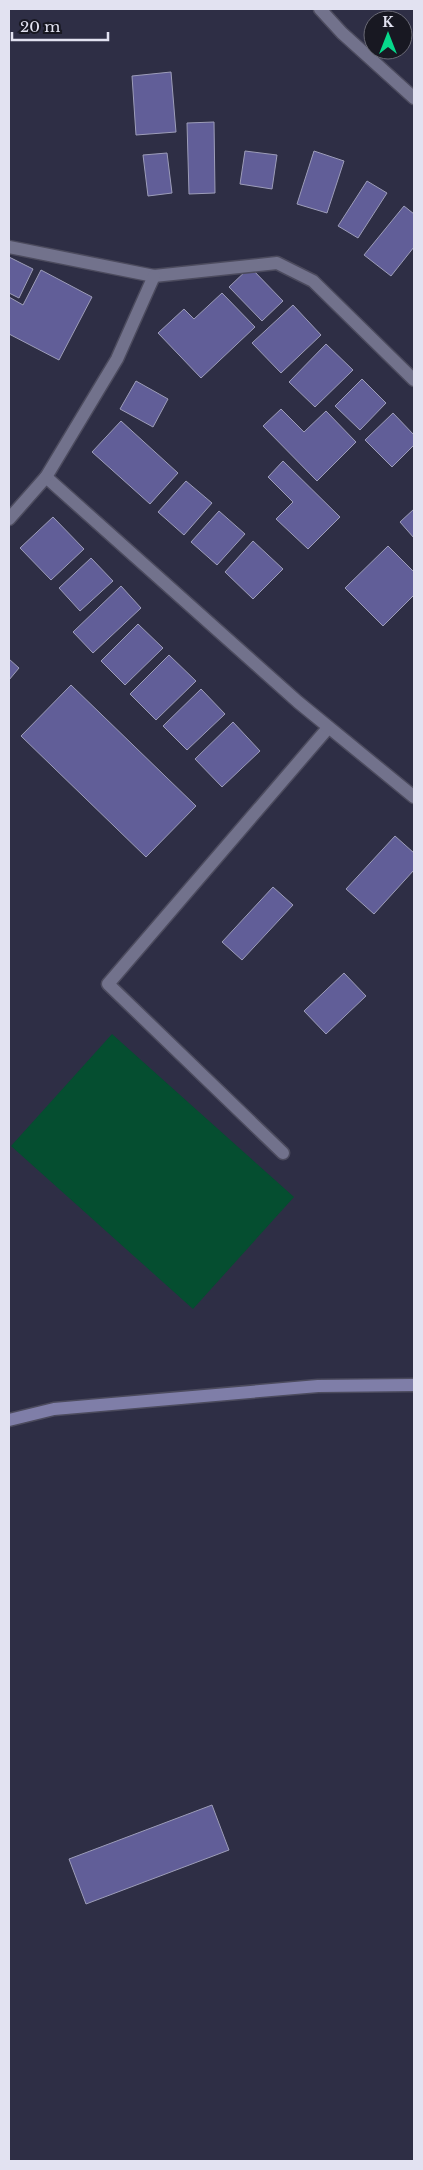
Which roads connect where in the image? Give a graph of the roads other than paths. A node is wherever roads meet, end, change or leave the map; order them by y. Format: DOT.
graph roads {
  1 [pos="320,9"];
  2 [pos="414,98"];
  3 [pos="9,247"];
  4 [pos="154,276"];
  5 [pos="414,380"];
  6 [pos="46,476"];
  7 [pos="9,519"];
  8 [pos="328,728"];
  9 [pos="414,798"];
  10 [pos="282,1153"];
  11 [pos="414,1385"];
  12 [pos="9,1420"];
  1 -- 2 [label="street"];
  3 -- 4 [label="street"];
  4 -- 5 [label="street"];
  4 -- 6 [label="street"];
  6 -- 7 [label="street"];
  6 -- 8 [label="street"];
  8 -- 9 [label="street"];
  8 -- 10 [label="street"];
  11 -- 12 [label="main road"];
}
